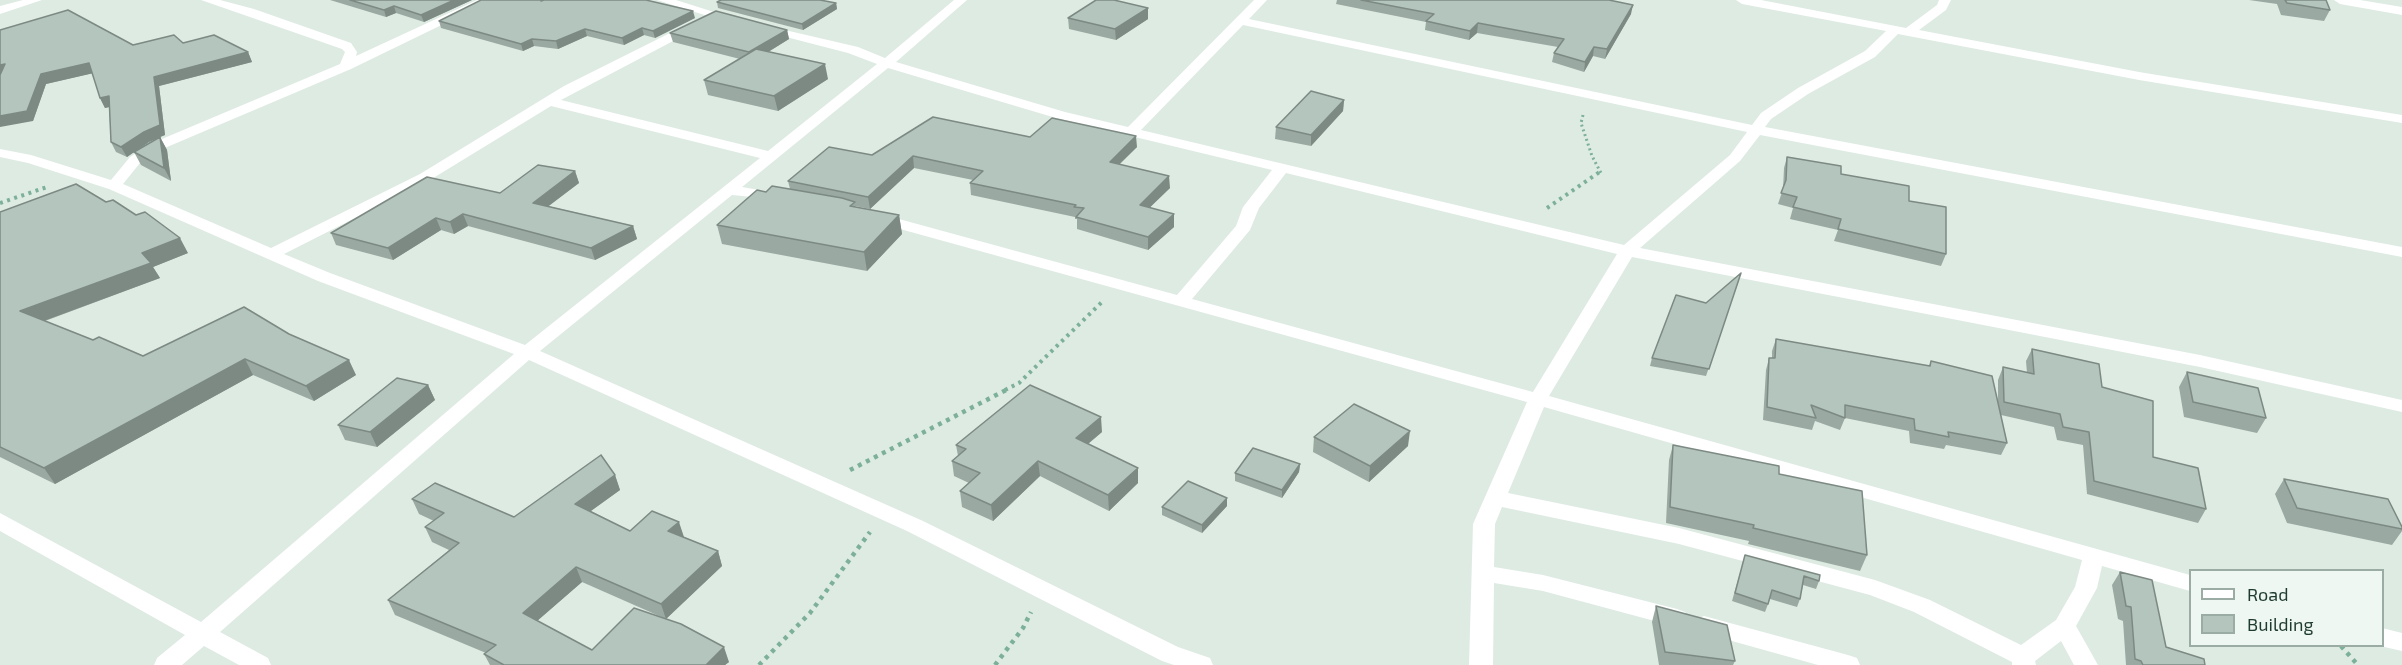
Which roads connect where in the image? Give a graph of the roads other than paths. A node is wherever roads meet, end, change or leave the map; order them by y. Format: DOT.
graph roads {
  1 [pos="36,0"];
  2 [pos="207,0"];
  3 [pos="488,0"];
  4 [pos="663,0"];
  5 [pos="961,0"];
  6 [pos="1261,0"];
  7 [pos="1742,0"];
  8 [pos="1946,0"];
  9 [pos="2340,0"];
  10 [pos="0,10"];
  11 [pos="2402,11"];
  12 [pos="715,15"];
  13 [pos="1239,21"];
  14 [pos="1903,29"];
  15 [pos="887,63"];
  16 [pos="346,66"];
  17 [pos="548,101"];
  18 [pos="2402,119"];
  19 [pos="1758,130"];
  20 [pos="1131,132"];
  21 [pos="0,153"];
  22 [pos="770,156"];
  23 [pos="1282,168"];
  24 [pos="114,186"];
  25 [pos="729,190"];
  26 [pos="798,200"];
  27 [pos="857,213"];
  28 [pos="1627,251"];
  29 [pos="2402,252"];
  30 [pos="271,254"];
  31 [pos="1181,301"];
  32 [pos="527,352"];
  33 [pos="1538,399"];
  34 [pos="2402,406"];
  35 [pos="1496,498"];
  36 [pos="0,521"];
  37 [pos="2094,555"];
  38 [pos="1483,573"];
  39 [pos="2189,583"];
  40 [pos="2064,626"];
  41 [pos="204,633"];
  42 [pos="2384,638"];
  43 [pos="2402,642"];
  44 [pos="2024,661"];
  45 [pos="166,665"];
  46 [pos="259,665"];
  47 [pos="1201,665"];
  48 [pos="1481,665"];
  49 [pos="1848,665"];
  50 [pos="2086,665"];
  1 -- 10 [label="street"];
  2 -- 16 [label="street"];
  3 -- 16 [label="street"];
  4 -- 12 [label="street"];
  5 -- 15 [label="street"];
  6 -- 13 [label="street"];
  7 -- 14 [label="street"];
  8 -- 14 [label="street"];
  9 -- 11 [label="street"];
  12 -- 15 [label="street"];
  12 -- 17 [label="street"];
  13 -- 19 [label="street"];
  13 -- 20 [label="street"];
  14 -- 18 [label="street"];
  14 -- 19 [label="street"];
  15 -- 20 [label="street"];
  15 -- 22 [label="street"];
  16 -- 24 [label="street"];
  17 -- 22 [label="street"];
  17 -- 30 [label="street"];
  19 -- 28 [label="street"];
  19 -- 29 [label="street"];
  20 -- 23 [label="street"];
  21 -- 24 [label="street"];
  22 -- 25 [label="street"];
  23 -- 28 [label="street"];
  23 -- 31 [label="street"];
  24 -- 30 [label="street"];
  25 -- 26 [label="street"];
  25 -- 32 [label="street"];
  27 -- 31 [label="street"];
  28 -- 33 [label="street"];
  28 -- 34 [label="street"];
  30 -- 32 [label="street"];
  31 -- 33 [label="street"];
  32 -- 41 [label="street"];
  32 -- 47 [label="street"];
  33 -- 35 [label="street"];
  33 -- 37 [label="street"];
  35 -- 38 [label="street"];
  35 -- 44 [label="street"];
  36 -- 41 [label="street"];
  37 -- 39 [label="street"];
  37 -- 40 [label="street"];
  38 -- 48 [label="street"];
  38 -- 49 [label="street"];
  40 -- 44 [label="street"];
  40 -- 50 [label="street"];
  41 -- 45 [label="street"];
  41 -- 46 [label="street"];
  42 -- 43 [label="street"];
}
